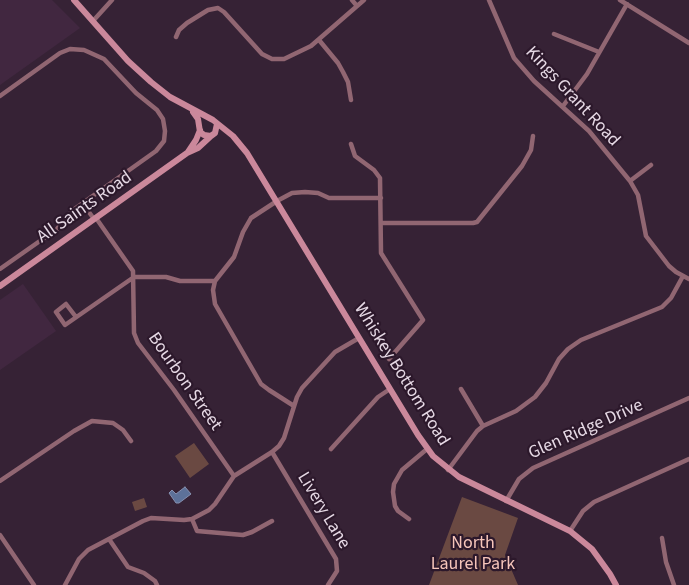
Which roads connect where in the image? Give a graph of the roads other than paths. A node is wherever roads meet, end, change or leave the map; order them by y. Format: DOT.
graph roads {
  1 [pos="74,0"];
  2 [pos="112,0"];
  3 [pos="352,0"];
  4 [pos="364,0"];
  5 [pos="489,0"];
  6 [pos="620,0"];
  7 [pos="627,4"];
  8 [pos="358,6"];
  9 [pos="93,21"];
  10 [pos="554,34"];
  11 [pos="176,37"];
  12 [pos="319,40"];
  13 [pos="689,43"];
  14 [pos="599,52"];
  15 [pos="0,96"];
  16 [pos="351,100"];
  17 [pos="563,106"];
  18 [pos="190,109"];
  19 [pos="210,119"];
  20 [pos="216,124"];
  21 [pos="200,128"];
  22 [pos="212,136"];
  23 [pos="533,136"];
  24 [pos="238,142"];
  25 [pos="351,144"];
  26 [pos="187,153"];
  27 [pos="651,165"];
  28 [pos="630,181"];
  29 [pos="381,198"];
  30 [pos="277,201"];
  31 [pos="84,204"];
  32 [pos="95,219"];
  33 [pos="381,222"];
  34 [pos="0,269"];
  35 [pos="683,276"];
  36 [pos="134,277"];
  37 [pos="689,279"];
  38 [pos="215,281"];
  39 [pos="0,286"];
  40 [pos="76,317"];
  41 [pos="359,338"];
  42 [pos="389,359"];
  43 [pos="390,389"];
  44 [pos="460,390"];
  45 [pos="689,398"];
  46 [pos="294,406"];
  47 [pos="483,426"];
  48 [pos="131,441"];
  49 [pos="331,449"];
  50 [pos="427,449"];
  51 [pos="272,452"];
  52 [pos="689,458"];
  53 [pos="448,470"];
  54 [pos="234,476"];
  55 [pos="0,480"];
  56 [pos="506,501"];
  57 [pos="192,519"];
  58 [pos="409,519"];
  59 [pos="272,521"];
  60 [pos="570,531"];
  61 [pos="0,535"];
  62 [pos="662,538"];
  63 [pos="109,539"];
  64 [pos="156,583"];
  65 [pos="34,585"];
  66 [pos="66,585"];
  67 [pos="328,585"];
  68 [pos="616,585"];
  69 [pos="674,585"];
  1 -- 9 [label="street"];
  2 -- 9 [label="street"];
  3 -- 8 [label="street"];
  4 -- 8 [label="street"];
  5 -- 17 [label="street, Kings Grant Road"];
  6 -- 7 [label="street"];
  7 -- 13 [label="street"];
  7 -- 14 [label="street"];
  8 -- 12 [label="street"];
  9 -- 18 [label="street"];
  10 -- 14 [label="street"];
  11 -- 12 [label="street"];
  12 -- 16 [label="street"];
  14 -- 17 [label="street"];
  15 -- 31 [label="street"];
  17 -- 28 [label="street, Kings Grant Road"];
  18 -- 19 [label="street"];
  18 -- 21 [label="street"];
  19 -- 20 [label="street"];
  19 -- 21 [label="street"];
  20 -- 22 [label="street"];
  20 -- 24 [label="street, Whiskey Bottom Road"];
  21 -- 22 [label="street"];
  21 -- 26 [label="street, All Saints Road"];
  22 -- 24 [label="street"];
  22 -- 26 [label="street, All Saints Road"];
  23 -- 33 [label="street"];
  24 -- 30 [label="street, Whiskey Bottom Road"];
  25 -- 29 [label="street"];
  26 -- 32 [label="street, All Saints Road"];
  27 -- 28 [label="street"];
  28 -- 35 [label="street, Kings Grant Road"];
  29 -- 30 [label="street"];
  29 -- 33 [label="street"];
  30 -- 38 [label="street"];
  30 -- 41 [label="street, Whiskey Bottom Road"];
  31 -- 32 [label="street, Bourbon Street"];
  31 -- 34 [label="street"];
  32 -- 36 [label="street, Bourbon Street"];
  32 -- 39 [label="street, All Saints Road"];
  33 -- 42 [label="street"];
  35 -- 37 [label="street, Kings Grant Road"];
  35 -- 47 [label="street"];
  36 -- 38 [label="street"];
  36 -- 40 [label="street"];
  36 -- 54 [label="street, Bourbon Street"];
  38 -- 46 [label="street"];
  40 -- 40 [label="street"];
  41 -- 43 [label="street, Whiskey Bottom Road"];
  41 -- 46 [label="street"];
  43 -- 49 [label="street"];
  43 -- 50 [label="street, Whiskey Bottom Road"];
  44 -- 47 [label="street"];
  45 -- 56 [label="street, Glen Ridge Drive"];
  46 -- 51 [label="street"];
  47 -- 53 [label="street"];
  48 -- 55 [label="street"];
  50 -- 53 [label="street, Whiskey Bottom Road"];
  50 -- 58 [label="street"];
  51 -- 54 [label="street"];
  51 -- 67 [label="street, Livery Lane"];
  52 -- 60 [label="street"];
  53 -- 56 [label="street, Whiskey Bottom Road"];
  54 -- 57 [label="street"];
  56 -- 60 [label="street, Whiskey Bottom Road"];
  57 -- 59 [label="street"];
  57 -- 63 [label="street"];
  60 -- 68 [label="street, Whiskey Bottom Road"];
  61 -- 65 [label="street"];
  62 -- 69 [label="street"];
  63 -- 64 [label="street"];
  63 -- 66 [label="street"];
}
